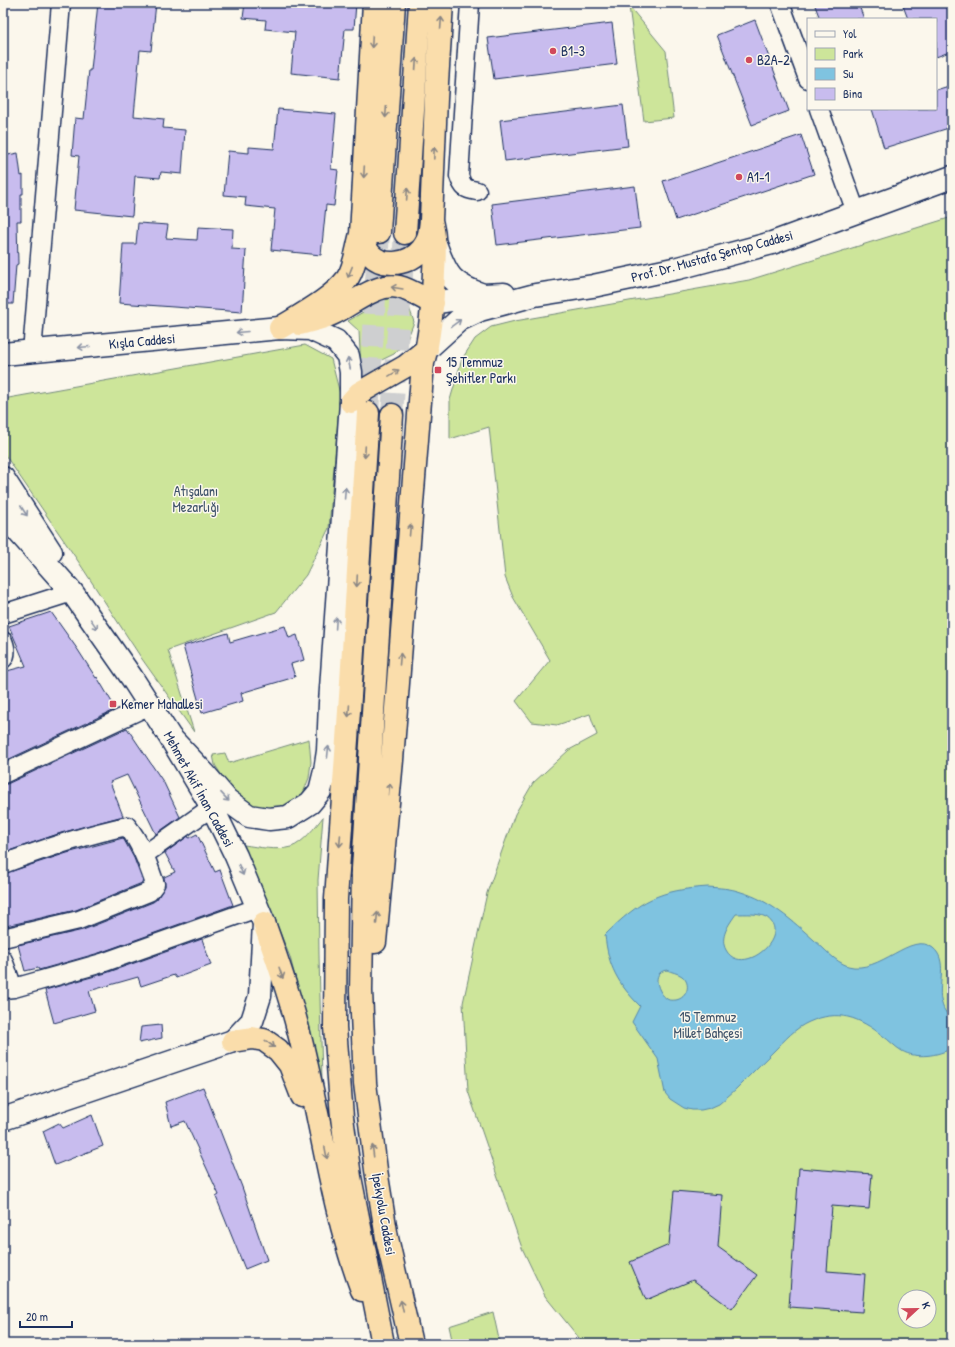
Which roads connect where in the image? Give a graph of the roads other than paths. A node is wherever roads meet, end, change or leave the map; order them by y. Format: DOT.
graph roads {
  1 [pos="60,3"];
  2 [pos="374,3"];
  3 [pos="394,3"];
  4 [pos="420,3"];
  5 [pos="442,3"];
  6 [pos="470,3"];
  7 [pos="780,3"];
  8 [pos="807,76"];
  9 [pos="819,110"];
  10 [pos="952,177"];
  11 [pos="476,191"];
  12 [pos="856,212"];
  13 [pos="431,220"];
  14 [pos="370,233"];
  15 [pos="405,233"];
  16 [pos="436,246"];
  17 [pos="483,295"];
  18 [pos="535,295"];
  19 [pos="433,303"];
  20 [pos="280,328"];
  21 [pos="427,348"];
  22 [pos="32,352"];
  23 [pos="3,354"];
  24 [pos="359,407"];
  25 [pos="392,415"];
  26 [pos="3,478"];
  27 [pos="3,511"];
  28 [pos="72,592"];
  29 [pos="3,614"];
  30 [pos="3,641"];
  31 [pos="3,659"];
  32 [pos="150,705"];
  33 [pos="170,737"];
  34 [pos="3,774"];
  35 [pos="212,807"];
  36 [pos="144,855"];
  37 [pos="3,864"];
  38 [pos="260,915"];
  39 [pos="3,938"];
  40 [pos="3,960"];
  41 [pos="8,988"];
  42 [pos="233,1041"];
  43 [pos="365,1083"];
  44 [pos="3,1119"];
  45 [pos="321,1130"];
  46 [pos="382,1340"];
  47 [pos="411,1344"];
  1 -- 22 [label="street"];
  2 -- 14 [label="highway, one-way"];
  3 -- 14 [label="highway, one-way"];
  15 -- 4 [label="highway, one-way"];
  13 -- 5 [label="highway, one-way"];
  6 -- 11 [label="street"];
  7 -- 8 [label="street"];
  9 -- 12 [label="street"];
  10 -- 12 [label="main road, Prof. Dr. Mustafa Şentop Caddesi"];
  12 -- 18 [label="main road, Prof. Dr. Mustafa Şentop Caddesi"];
  13 -- 14 [label="highway"];
  13 -- 16 [label="highway"];
  14 -- 20 [label="highway, one-way"];
  16 -- 17 [label="main road"];
  16 -- 19 [label="highway"];
  17 -- 18 [label="main road"];
  17 -- 19 [label="main road"];
  21 -- 18 [label="main road, one-way"];
  19 -- 20 [label="highway, one-way"];
  19 -- 21 [label="highway"];
  20 -- 22 [label="main road, Kışla Caddesi, one-way"];
  24 -- 20 [label="main road, Kışla Caddesi, one-way"];
  24 -- 21 [label="highway, one-way"];
  43 -- 21 [label="highway, one-way"];
  22 -- 23 [label="main road, Kışla Caddesi"];
  33 -- 24 [label="main road, Kışla Caddesi, one-way"];
  24 -- 46 [label="highway, one-way"];
  25 -- 43 [label="highway"];
  26 -- 28 [label="main road, one-way"];
  27 -- 28 [label="main road, Mehmet Akif İnan Caddesi"];
  28 -- 29 [label="street"];
  28 -- 32 [label="main road, Mehmet Akif İnan Caddesi, one-way"];
  30 -- 31 [label="street"];
  32 -- 33 [label="main road, Mehmet Akif İnan Caddesi"];
  32 -- 34 [label="street"];
  33 -- 35 [label="main road, Mehmet Akif İnan Caddesi"];
  35 -- 36 [label="street"];
  35 -- 38 [label="main road, Mehmet Akif İnan Caddesi, one-way"];
  36 -- 37 [label="street"];
  36 -- 39 [label="street"];
  38 -- 41 [label="street"];
  38 -- 42 [label="main road"];
  38 -- 45 [label="highway, one-way"];
  40 -- 41 [label="street"];
  42 -- 44 [label="main road"];
  42 -- 45 [label="highway, one-way"];
  47 -- 43 [label="highway, İpekyolu Caddesi, one-way"];
  45 -- 46 [label="highway, one-way"];
}
